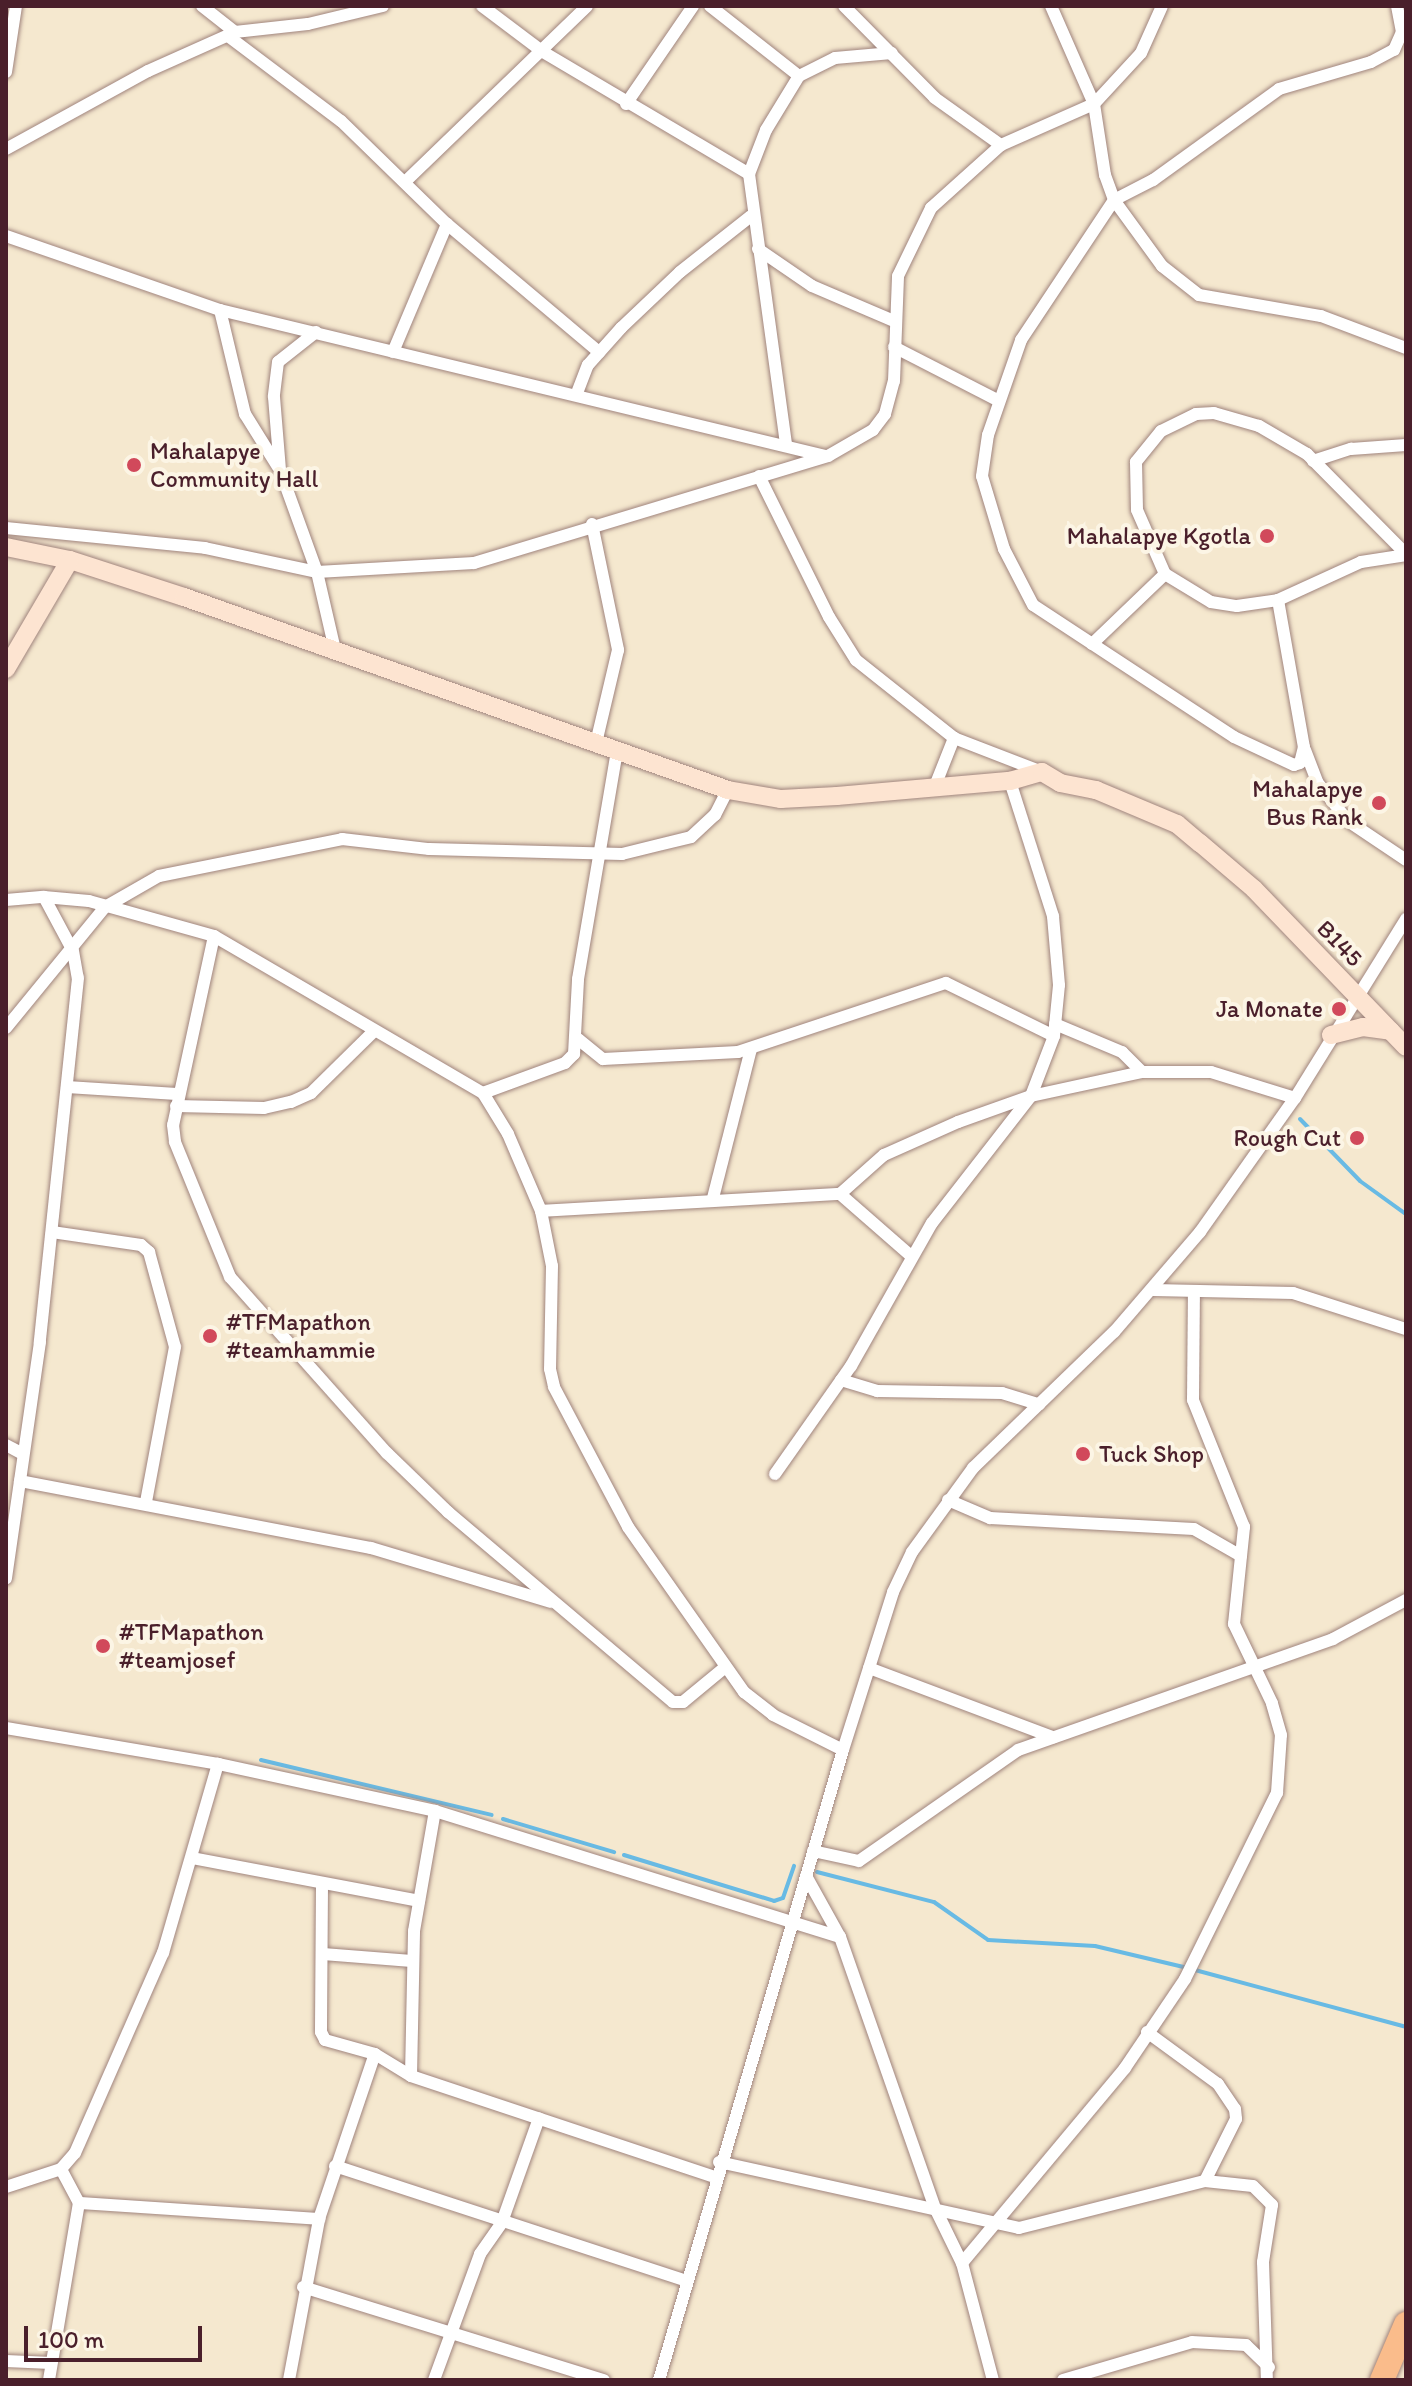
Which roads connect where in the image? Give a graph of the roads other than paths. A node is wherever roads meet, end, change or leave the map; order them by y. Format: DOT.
graph roads {
  1 [pos="16,6"];
  2 [pos="202,6"];
  3 [pos="383,6"];
  4 [pos="482,6"];
  5 [pos="587,6"];
  6 [pos="693,6"];
  7 [pos="710,6"];
  8 [pos="844,6"];
  9 [pos="1051,6"];
  10 [pos="1162,6"];
  11 [pos="1397,6"];
  12 [pos="231,34"];
  13 [pos="543,52"];
  14 [pos="892,53"];
  15 [pos="6,72"];
  16 [pos="799,76"];
  17 [pos="626,104"];
  18 [pos="1094,104"];
  19 [pos="1001,145"];
  20 [pos="6,149"];
  21 [pos="749,174"];
  22 [pos="407,180"];
  23 [pos="1114,200"];
  24 [pos="751,216"];
  25 [pos="447,224"];
  26 [pos="6,236"];
  27 [pos="758,249"];
  28 [pos="220,310"];
  29 [pos="894,321"];
  30 [pos="316,332"];
  31 [pos="894,347"];
  32 [pos="1406,348"];
  33 [pos="393,352"];
  34 [pos="599,352"];
  35 [pos="577,393"];
  36 [pos="999,401"];
  37 [pos="786,444"];
  38 [pos="1406,445"];
  39 [pos="828,456"];
  40 [pos="1313,461"];
  41 [pos="280,470"];
  42 [pos="759,476"];
  43 [pos="592,524"];
  44 [pos="6,528"];
  45 [pos="6,547"];
  46 [pos="1406,555"];
  47 [pos="70,560"];
  48 [pos="317,572"];
  49 [pos="1165,574"];
  50 [pos="1278,600"];
  51 [pos="1092,644"];
  52 [pos="335,650"];
  53 [pos="6,669"];
  54 [pos="954,738"];
  55 [pos="596,743"];
  56 [pos="1304,747"];
  57 [pos="617,751"];
  58 [pos="1042,772"];
  59 [pos="1010,781"];
  60 [pos="935,786"];
  61 [pos="728,790"];
  62 [pos="602,855"];
  63 [pos="1406,860"];
  64 [pos="44,897"];
  65 [pos="6,900"];
  66 [pos="105,907"];
  67 [pos="1406,919"];
  68 [pos="214,936"];
  69 [pos="73,951"];
  70 [pos="1357,994"];
  71 [pos="6,1028"];
  72 [pos="1055,1030"];
  73 [pos="374,1031"];
  74 [pos="1391,1031"];
  75 [pos="1331,1035"];
  76 [pos="578,1039"];
  77 [pos="1406,1047"];
  78 [pos="751,1049"];
  79 [pos="1142,1072"];
  80 [pos="67,1087"];
  81 [pos="483,1093"];
  82 [pos="1031,1096"];
  83 [pos="1295,1098"];
  84 [pos="176,1100"];
  85 [pos="840,1194"];
  86 [pos="713,1198"];
  87 [pos="541,1211"];
  88 [pos="52,1232"];
  89 [pos="911,1256"];
  90 [pos="1153,1290"];
  91 [pos="1194,1291"];
  92 [pos="1406,1329"];
  93 [pos="841,1380"];
  94 [pos="1039,1404"];
  95 [pos="6,1445"];
  96 [pos="23,1454"];
  97 [pos="775,1474"];
  98 [pos="20,1481"];
  99 [pos="948,1500"];
  100 [pos="146,1502"];
  101 [pos="1241,1556"];
  102 [pos="6,1579"];
  103 [pos="1406,1600"];
  104 [pos="558,1605"];
  105 [pos="1255,1667"];
  106 [pos="869,1668"];
  107 [pos="723,1669"];
  108 [pos="6,1728"];
  109 [pos="1053,1737"];
  110 [pos="843,1750"];
  111 [pos="218,1764"];
  112 [pos="435,1811"];
  113 [pos="813,1851"];
  114 [pos="192,1858"];
  115 [pos="806,1876"];
  116 [pos="322,1885"];
  117 [pos="419,1901"];
  118 [pos="791,1921"];
  119 [pos="840,1937"];
  120 [pos="323,1954"];
  121 [pos="412,1961"];
  122 [pos="1147,2032"];
  123 [pos="375,2054"];
  124 [pos="411,2076"];
  125 [pos="539,2118"];
  126 [pos="719,2162"];
  127 [pos="335,2166"];
  128 [pos="61,2169"];
  129 [pos="715,2177"];
  130 [pos="1205,2181"];
  131 [pos="6,2187"];
  132 [pos="79,2203"];
  133 [pos="935,2208"];
  134 [pos="319,2219"];
  135 [pos="502,2222"];
  136 [pos="991,2224"];
  137 [pos="962,2263"];
  138 [pos="686,2281"];
  139 [pos="303,2287"];
  140 [pos="1406,2324"];
  141 [pos="451,2331"];
  142 [pos="6,2361"];
  143 [pos="51,2363"];
  144 [pos="1406,2365"];
  145 [pos="1268,2374"];
  146 [pos="1085,2377"];
  147 [pos="49,2380"];
  148 [pos="289,2380"];
  149 [pos="434,2380"];
  150 [pos="604,2380"];
  151 [pos="659,2380"];
  152 [pos="993,2380"];
  153 [pos="1063,2380"];
  154 [pos="1382,2380"];
  155 [pos="1399,2380"];
  1 -- 15 [label="street"];
  2 -- 12 [label="street"];
  3 -- 12 [label="street"];
  4 -- 13 [label="street"];
  5 -- 13 [label="street"];
  6 -- 17 [label="street"];
  7 -- 16 [label="street"];
  8 -- 14 [label="street"];
  9 -- 18 [label="street"];
  10 -- 18 [label="street"];
  11 -- 23 [label="street"];
  12 -- 20 [label="street"];
  12 -- 22 [label="street"];
  13 -- 17 [label="street"];
  13 -- 22 [label="street"];
  14 -- 16 [label="street"];
  14 -- 19 [label="street"];
  16 -- 21 [label="street"];
  17 -- 21 [label="street"];
  18 -- 19 [label="street"];
  18 -- 23 [label="street"];
  19 -- 29 [label="street"];
  21 -- 24 [label="street"];
  22 -- 25 [label="street"];
  23 -- 32 [label="street"];
  23 -- 36 [label="street"];
  24 -- 27 [label="street"];
  24 -- 34 [label="street"];
  25 -- 33 [label="street"];
  25 -- 34 [label="street"];
  26 -- 28 [label="street"];
  27 -- 29 [label="street"];
  27 -- 37 [label="street"];
  28 -- 30 [label="street"];
  28 -- 41 [label="street"];
  29 -- 31 [label="street"];
  30 -- 33 [label="street"];
  30 -- 41 [label="street"];
  31 -- 36 [label="street"];
  31 -- 39 [label="street"];
  33 -- 35 [label="street"];
  34 -- 35 [label="street"];
  35 -- 37 [label="street"];
  36 -- 51 [label="street"];
  37 -- 39 [label="street"];
  38 -- 40 [label="street"];
  39 -- 42 [label="street"];
  40 -- 46 [label="street"];
  40 -- 49 [label="street"];
  41 -- 48 [label="street"];
  42 -- 43 [label="street"];
  42 -- 54 [label="street"];
  43 -- 48 [label="street"];
  43 -- 55 [label="street"];
  44 -- 48 [label="street"];
  45 -- 47 [label="main road"];
  46 -- 50 [label="street"];
  47 -- 52 [label="main road"];
  47 -- 53 [label="main road"];
  48 -- 52 [label="street"];
  49 -- 50 [label="street"];
  49 -- 51 [label="street"];
  50 -- 56 [label="street"];
  51 -- 56 [label="street"];
  52 -- 55 [label="main road"];
  54 -- 58 [label="street"];
  54 -- 60 [label="street"];
  55 -- 57 [label="main road"];
  56 -- 63 [label="street"];
  57 -- 61 [label="main road"];
  57 -- 62 [label="street"];
  58 -- 59 [label="main road"];
  58 -- 70 [label="main road, B145 / B145"];
  59 -- 60 [label="main road"];
  59 -- 72 [label="street"];
  60 -- 61 [label="main road"];
  61 -- 62 [label="street"];
  62 -- 66 [label="street"];
  62 -- 76 [label="street"];
  64 -- 65 [label="street"];
  64 -- 66 [label="street"];
  64 -- 69 [label="street"];
  66 -- 68 [label="street"];
  66 -- 69 [label="street"];
  67 -- 70 [label="street"];
  68 -- 73 [label="street"];
  68 -- 84 [label="street"];
  69 -- 71 [label="street"];
  69 -- 80 [label="street"];
  70 -- 74 [label="main road, B145 / B145"];
  70 -- 75 [label="street"];
  72 -- 78 [label="street"];
  72 -- 79 [label="street"];
  72 -- 82 [label="street"];
  73 -- 81 [label="street"];
  73 -- 84 [label="street"];
  74 -- 75 [label="main road"];
  74 -- 77 [label="main road, B145 / B145"];
  75 -- 83 [label="street"];
  76 -- 78 [label="street"];
  76 -- 81 [label="street"];
  78 -- 86 [label="street"];
  79 -- 82 [label="street"];
  79 -- 83 [label="street"];
  80 -- 84 [label="street"];
  80 -- 88 [label="street"];
  81 -- 87 [label="street"];
  82 -- 85 [label="street"];
  82 -- 89 [label="street"];
  83 -- 90 [label="street"];
  84 -- 104 [label="street"];
  85 -- 86 [label="street"];
  85 -- 89 [label="street"];
  86 -- 87 [label="street"];
  87 -- 107 [label="street"];
  88 -- 96 [label="street"];
  88 -- 100 [label="street"];
  89 -- 93 [label="street"];
  90 -- 91 [label="street"];
  90 -- 94 [label="street"];
  91 -- 92 [label="street"];
  91 -- 101 [label="street"];
  93 -- 94 [label="street"];
  93 -- 97 [label="street"];
  94 -- 99 [label="street"];
  95 -- 96 [label="street"];
  96 -- 98 [label="street"];
  98 -- 100 [label="street"];
  98 -- 102 [label="street"];
  99 -- 101 [label="street"];
  99 -- 106 [label="street"];
  100 -- 104 [label="street"];
  101 -- 105 [label="street"];
  103 -- 105 [label="street"];
  104 -- 107 [label="street"];
  105 -- 109 [label="street"];
  105 -- 122 [label="street"];
  106 -- 109 [label="street"];
  106 -- 110 [label="street"];
  107 -- 110 [label="street"];
  108 -- 111 [label="street"];
  109 -- 113 [label="street"];
  110 -- 113 [label="street"];
  111 -- 112 [label="street"];
  111 -- 114 [label="street"];
  112 -- 117 [label="street"];
  112 -- 118 [label="street"];
  113 -- 115 [label="street"];
  114 -- 116 [label="street"];
  114 -- 128 [label="street"];
  115 -- 118 [label="street"];
  115 -- 119 [label="street"];
  116 -- 117 [label="street"];
  116 -- 120 [label="street"];
  117 -- 121 [label="street"];
  118 -- 119 [label="street"];
  118 -- 126 [label="street"];
  119 -- 133 [label="street"];
  120 -- 121 [label="street"];
  120 -- 123 [label="street"];
  121 -- 124 [label="street"];
  122 -- 130 [label="street"];
  122 -- 136 [label="street"];
  123 -- 124 [label="street"];
  123 -- 127 [label="street"];
  124 -- 125 [label="street"];
  125 -- 129 [label="street"];
  125 -- 135 [label="street"];
  126 -- 129 [label="street"];
  126 -- 133 [label="street"];
  127 -- 134 [label="street"];
  127 -- 135 [label="street"];
  128 -- 131 [label="street"];
  128 -- 132 [label="street"];
  129 -- 138 [label="street"];
  130 -- 136 [label="street"];
  130 -- 145 [label="street"];
  132 -- 134 [label="street"];
  132 -- 143 [label="street"];
  133 -- 136 [label="street"];
  133 -- 137 [label="street"];
  134 -- 139 [label="street"];
  135 -- 138 [label="street"];
  135 -- 141 [label="street"];
  136 -- 137 [label="street"];
  137 -- 152 [label="street"];
  138 -- 151 [label="street"];
  139 -- 141 [label="street"];
  139 -- 148 [label="street"];
  140 -- 154 [label="highway"];
  141 -- 149 [label="street"];
  141 -- 150 [label="street"];
  142 -- 143 [label="street"];
  143 -- 147 [label="street"];
  144 -- 155 [label="highway"];
  145 -- 146 [label="street"];
  146 -- 153 [label="street"];
}
